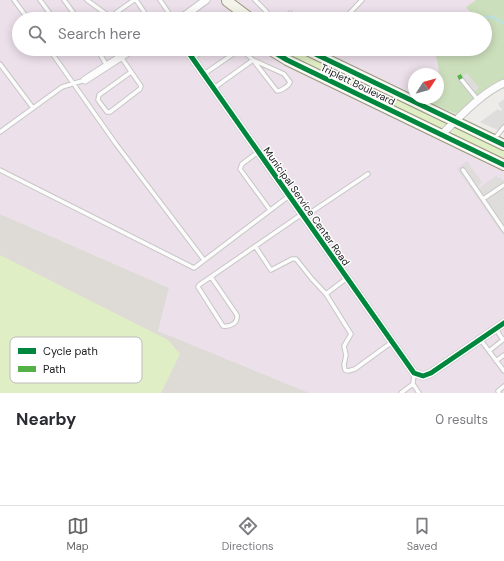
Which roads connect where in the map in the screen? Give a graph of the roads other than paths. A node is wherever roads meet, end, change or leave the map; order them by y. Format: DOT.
graph roads {
  1 [pos="14,0"];
  2 [pos="40,0"];
  3 [pos="64,0"];
  4 [pos="87,0"];
  5 [pos="135,0"];
  6 [pos="160,0"];
  7 [pos="206,0"];
  8 [pos="226,0"];
  9 [pos="255,0"];
  10 [pos="362,0"];
  11 [pos="23,12"];
  12 [pos="49,12"];
  13 [pos="73,12"];
  14 [pos="103,12"];
  15 [pos="117,12"];
  16 [pos="144,12"];
  17 [pos="168,12"];
  18 [pos="190,12"];
  19 [pos="234,12"];
  20 [pos="242,12"];
  21 [pos="267,12"];
  22 [pos="351,12"];
  23 [pos="54,56"];
  24 [pos="101,56"];
  25 [pos="196,56"];
  26 [pos="229,56"];
  27 [pos="249,56"];
  28 [pos="280,56"];
  29 [pos="327,56"];
  30 [pos="121,57"];
  31 [pos="193,58"];
  32 [pos="253,60"];
  33 [pos="0,64"];
  34 [pos="107,66"];
  35 [pos="131,72"];
  36 [pos="204,74"];
  37 [pos="461,79"];
  38 [pos="85,80"];
  39 [pos="74,83"];
  40 [pos="504,83"];
  41 [pos="214,88"];
  42 [pos="478,100"];
  43 [pos="33,108"];
  44 [pos="455,122"];
  45 [pos="504,127"];
  46 [pos="0,131"];
  47 [pos="441,135"];
  48 [pos="494,140"];
  49 [pos="504,145"];
  50 [pos="258,152"];
  51 [pos="504,165"];
  52 [pos="0,170"];
  53 [pos="463,170"];
  54 [pos="368,174"];
  55 [pos="504,185"];
  56 [pos="289,196"];
  57 [pos="483,199"];
  58 [pos="270,210"];
  59 [pos="303,216"];
  60 [pos="504,230"];
  61 [pos="255,246"];
  62 [pos="204,260"];
  63 [pos="211,277"];
  64 [pos="347,278"];
  65 [pos="326,294"];
  66 [pos="504,322"];
  67 [pos="495,329"];
  68 [pos="480,339"];
  69 [pos="504,339"];
  70 [pos="392,342"];
  71 [pos="488,350"];
  72 [pos="504,355"];
  73 [pos="496,361"];
  74 [pos="504,372"];
  75 [pos="414,373"];
  76 [pos="413,384"];
  77 [pos="504,386"];
  78 [pos="401,393"];
  79 [pos="419,393"];
  80 [pos="499,393"];
  1 -- 11 [label="lane"];
  2 -- 12 [label="lane"];
  3 -- 13 [label="lane"];
  4 -- 14 [label="lane"];
  5 -- 15 [label="lane"];
  5 -- 16 [label="lane"];
  6 -- 17 [label="lane"];
  7 -- 18 [label="street"];
  8 -- 19 [label="main road"];
  8 -- 20 [label="main road"];
  9 -- 21 [label="lane"];
  10 -- 22 [label="lane"];
  23 -- 39 [label="lane"];
  24 -- 34 [label="lane"];
  25 -- 31 [label="lane"];
  26 -- 36 [label="lane"];
  27 -- 32 [label="lane"];
  28 -- 47 [label="main road, Triplett Boulevard"];
  29 -- 44 [label="main road, Triplett Boulevard"];
  30 -- 34 [label="street"];
  30 -- 35 [label="lane"];
  31 -- 36 [label="street, Municipal Service Center Road"];
  32 -- 32 [label="lane"];
  32 -- 41 [label="lane"];
  33 -- 43 [label="lane"];
  34 -- 38 [label="street"];
  35 -- 35 [label="lane"];
  36 -- 41 [label="street, Municipal Service Center Road"];
  37 -- 42 [label="lane"];
  38 -- 39 [label="lane"];
  39 -- 43 [label="lane"];
  39 -- 62 [label="lane"];
  40 -- 42 [label="street"];
  41 -- 50 [label="street, Municipal Service Center Road"];
  42 -- 44 [label="street"];
  43 -- 46 [label="lane"];
  44 -- 47 [label="street"];
  44 -- 48 [label="main road, Triplett Boulevard"];
  45 -- 48 [label="lane"];
  47 -- 51 [label="main road, Triplett Boulevard"];
  48 -- 49 [label="main road, Triplett Boulevard"];
  50 -- 56 [label="street, Municipal Service Center Road"];
  50 -- 58 [label="lane"];
  52 -- 62 [label="lane"];
  53 -- 57 [label="lane"];
  54 -- 59 [label="lane"];
  55 -- 57 [label="lane"];
  56 -- 58 [label="lane"];
  56 -- 59 [label="street, Municipal Service Center Road"];
  57 -- 60 [label="lane"];
  58 -- 62 [label="lane"];
  59 -- 61 [label="lane"];
  59 -- 64 [label="street, Municipal Service Center Road"];
  61 -- 63 [label="lane"];
  61 -- 65 [label="lane"];
  63 -- 63 [label="lane"];
  64 -- 65 [label="lane"];
  64 -- 70 [label="street, Municipal Service Center Road"];
  65 -- 70 [label="lane"];
  66 -- 67 [label="street"];
  67 -- 68 [label="street"];
  67 -- 69 [label="lane"];
  68 -- 71 [label="lane"];
  68 -- 75 [label="street"];
  69 -- 71 [label="lane"];
  70 -- 75 [label="street, Municipal Service Center Road"];
  71 -- 73 [label="lane"];
  72 -- 73 [label="lane"];
  73 -- 74 [label="lane"];
  75 -- 76 [label="lane"];
  76 -- 78 [label="lane"];
  76 -- 79 [label="lane"];
  77 -- 80 [label="lane"];
}
